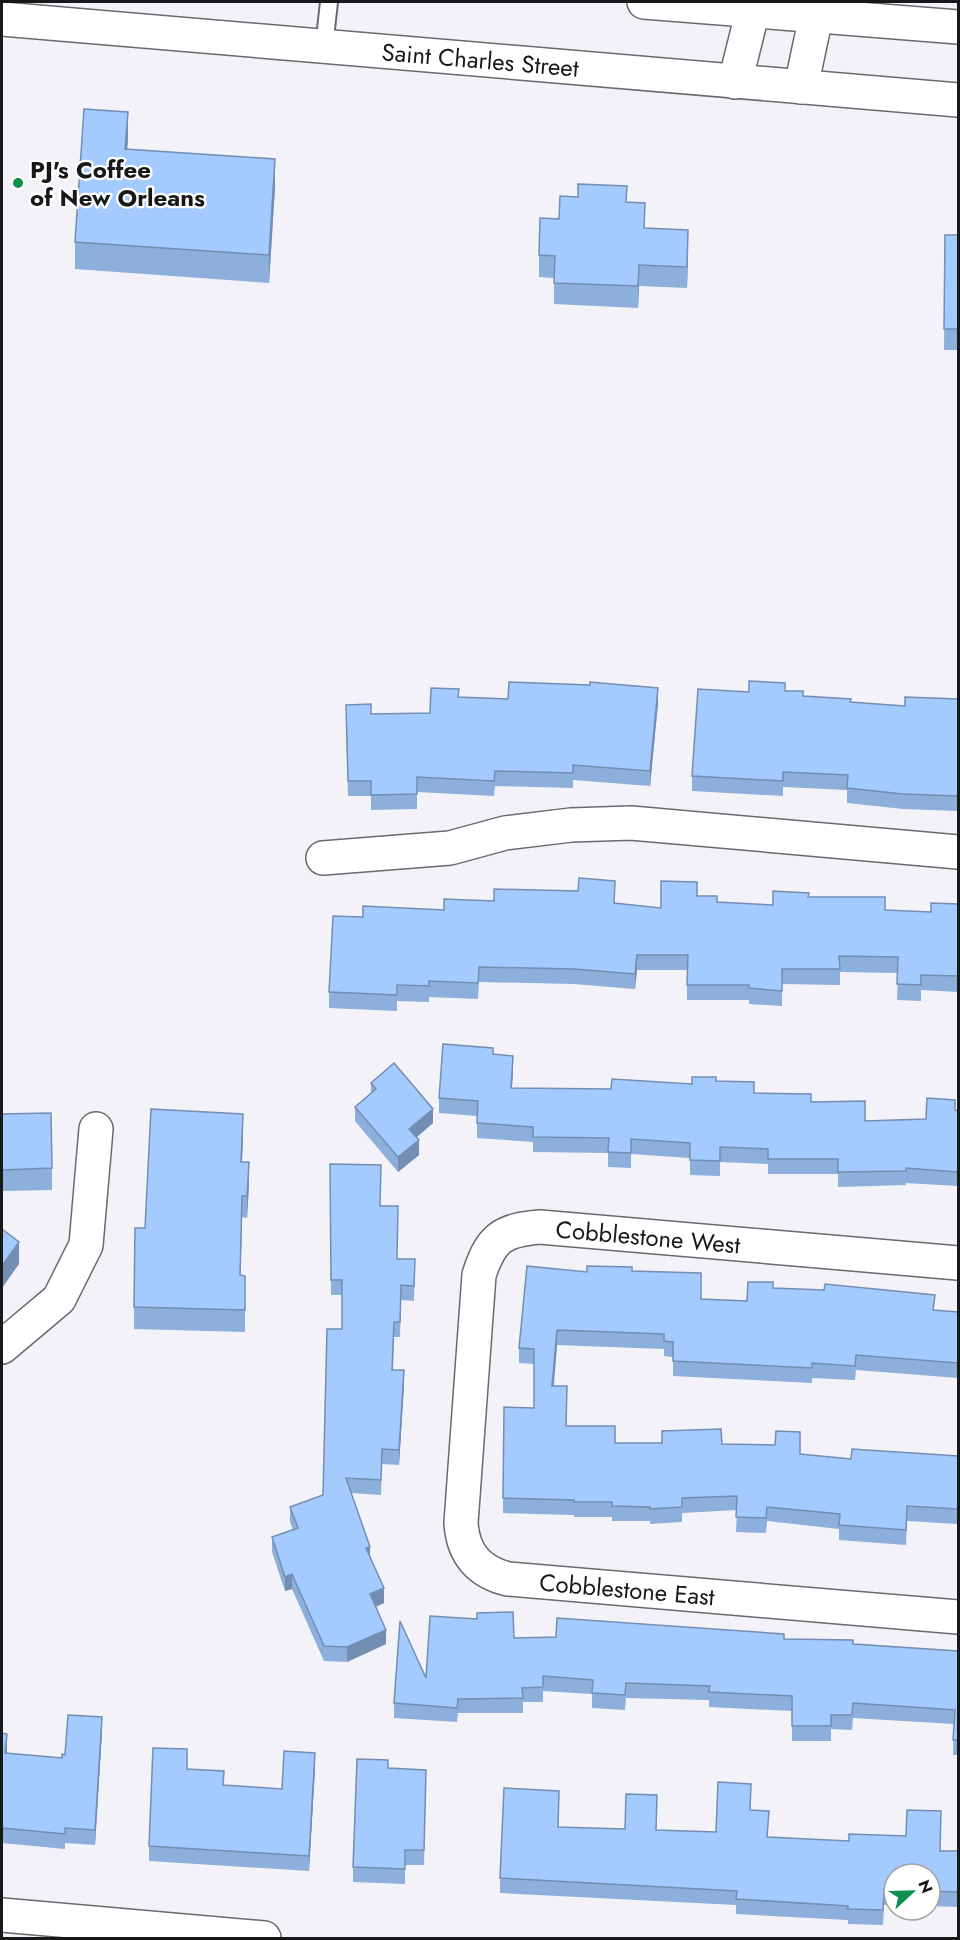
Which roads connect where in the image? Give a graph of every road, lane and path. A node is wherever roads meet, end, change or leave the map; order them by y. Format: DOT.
graph roads {
  1 [pos="329,2"];
  2 [pos="644,2"];
  3 [pos="754,6"];
  4 [pos="817,9"];
  5 [pos="2,20"];
  6 [pos="958,27"];
  7 [pos="324,47"];
  8 [pos="735,82"];
  9 [pos="801,87"];
  10 [pos="958,100"];
  11 [pos="958,852"];
  12 [pos="323,858"];
  13 [pos="96,1129"];
  14 [pos="958,1263"];
  15 [pos="2,1347"];
  16 [pos="471,1392"];
  17 [pos="958,1617"];
  18 [pos="2,1915"];
  19 [pos="264,1938"];
  1 -- 7 [label="lane"];
  2 -- 3 [label="street"];
  3 -- 4 [label="street"];
  3 -- 8 [label="street"];
  4 -- 6 [label="street"];
  4 -- 9 [label="street"];
  5 -- 7 [label="street, Saint Charles Street"];
  7 -- 8 [label="street, Saint Charles Street"];
  8 -- 9 [label="street, Saint Charles Street"];
  9 -- 10 [label="street, Saint Charles Street"];
  11 -- 12 [label="street"];
  13 -- 15 [label="street"];
  14 -- 16 [label="street, Cobblestone West"];
  16 -- 17 [label="street, Cobblestone East"];
  18 -- 19 [label="street"];
}
